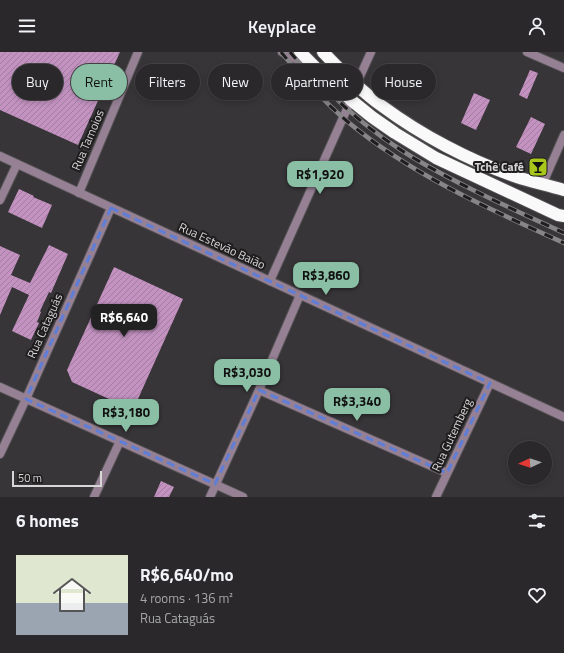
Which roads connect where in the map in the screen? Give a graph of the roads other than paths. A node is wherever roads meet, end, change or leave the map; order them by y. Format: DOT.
graph roads {
  1 [pos="138,52"];
  2 [pos="282,52"];
  3 [pos="300,52"];
  4 [pos="323,52"];
  5 [pos="371,52"];
  6 [pos="528,52"];
  7 [pos="305,64"];
  8 [pos="312,64"];
  9 [pos="335,64"];
  10 [pos="564,68"];
  11 [pos="363,70"];
  12 [pos="363,91"];
  13 [pos="351,100"];
  14 [pos="564,135"];
  15 [pos="0,156"];
  16 [pos="17,164"];
  17 [pos="543,183"];
  18 [pos="564,190"];
  19 [pos="79,193"];
  20 [pos="0,200"];
  21 [pos="111,208"];
  22 [pos="562,216"];
  23 [pos="270,281"];
  24 [pos="300,295"];
  25 [pos="490,383"];
  26 [pos="0,387"];
  27 [pos="259,390"];
  28 [pos="26,399"];
  29 [pos="564,417"];
  30 [pos="120,441"];
  31 [pos="0,454"];
  32 [pos="447,473"];
  33 [pos="215,484"];
  34 [pos="94,497"];
  35 [pos="210,497"];
  36 [pos="243,497"];
  37 [pos="436,497"];
  1 -- 19 [label="street, Rua Tamoios"];
  2 -- 7 [label="street"];
  3 -- 8 [label="highway"];
  4 -- 9 [label="highway"];
  5 -- 11 [label="street"];
  6 -- 10 [label="street"];
  12 -- 17 [label="highway"];
  13 -- 22 [label="highway"];
  13 -- 23 [label="street"];
  14 -- 17 [label="street"];
  15 -- 16 [label="street, Rua Estevão Baião"];
  16 -- 19 [label="street, Rua Estevão Baião"];
  16 -- 20 [label="street"];
  17 -- 18 [label="highway"];
  19 -- 21 [label="street, Rua Estevão Baião"];
  21 -- 23 [label="street, Rua Estevão Baião"];
  21 -- 28 [label="street, Rua Cataguás"];
  23 -- 24 [label="street, Rua Estevão Baião"];
  24 -- 25 [label="street, Rua Estevão Baião"];
  24 -- 27 [label="street"];
  25 -- 29 [label="street, Rua Estevão Baião"];
  25 -- 32 [label="street, Rua Gutemberg"];
  26 -- 28 [label="street"];
  27 -- 32 [label="street"];
  27 -- 33 [label="street"];
  28 -- 30 [label="street"];
  28 -- 31 [label="street, Rua Cataguás"];
  30 -- 33 [label="street"];
  30 -- 34 [label="street"];
  32 -- 37 [label="street, Rua Gutemberg"];
  33 -- 35 [label="street"];
  33 -- 36 [label="street"];
}
